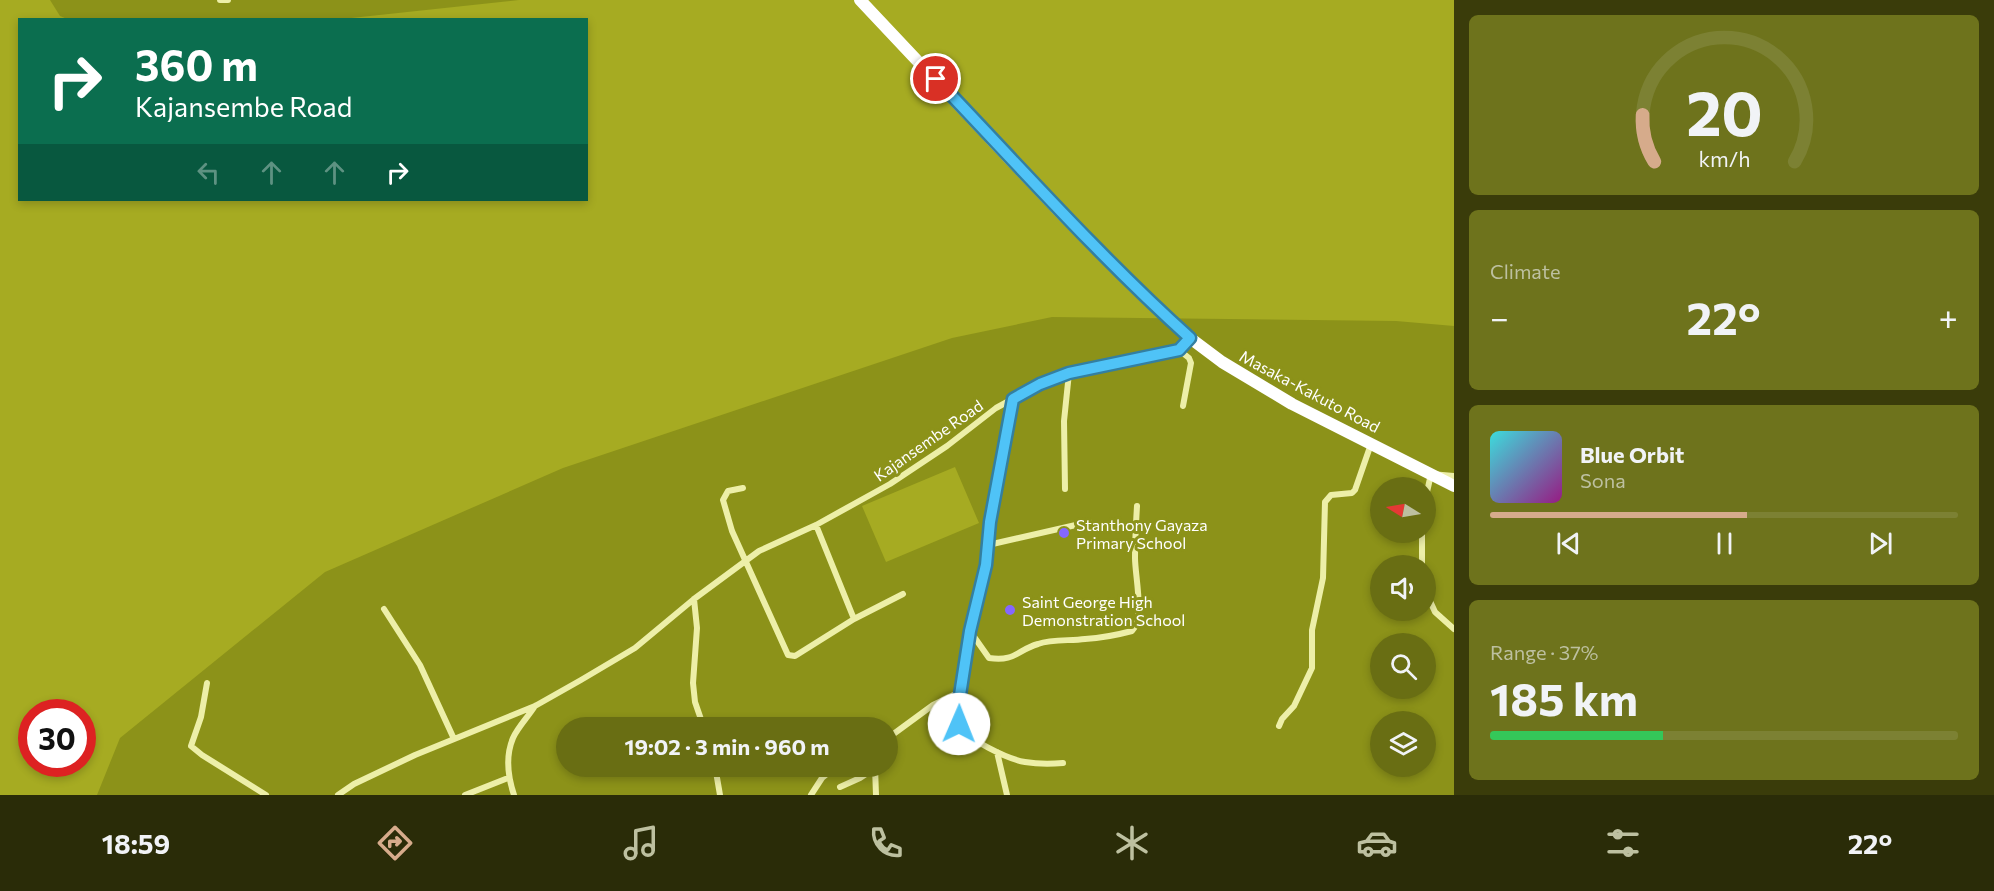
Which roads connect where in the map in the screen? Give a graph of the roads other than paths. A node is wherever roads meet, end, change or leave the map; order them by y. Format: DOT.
graph roads {
  1 [pos="220,0"];
  2 [pos="228,0"];
  3 [pos="860,0"];
  4 [pos="1190,338"];
  5 [pos="1179,350"];
  6 [pos="1069,373"];
  7 [pos="1013,399"];
  8 [pos="1183,406"];
  9 [pos="1371,443"];
  10 [pos="1431,474"];
  11 [pos="1454,476"];
  12 [pos="1430,477"];
  13 [pos="1454,486"];
  14 [pos="743,488"];
  15 [pos="1065,489"];
  16 [pos="1137,506"];
  17 [pos="1089,522"];
  18 [pos="816,525"];
  19 [pos="988,545"];
  20 [pos="746,560"];
  21 [pos="903,594"];
  22 [pos="694,599"];
  23 [pos="384,609"];
  24 [pos="1436,613"];
  25 [pos="854,619"];
  26 [pos="1454,629"];
  27 [pos="970,631"];
  28 [pos="207,683"];
  29 [pos="960,692"];
  30 [pos="535,706"];
  31 [pos="700,717"];
  32 [pos="1279,726"];
  33 [pos="898,731"];
  34 [pos="454,739"];
  35 [pos="997,752"];
  36 [pos="1063,763"];
  37 [pos="717,777"];
  38 [pos="823,777"];
  39 [pos="861,777"];
  40 [pos="875,777"];
  41 [pos="508,778"];
  42 [pos="840,787"];
  43 [pos="266,795"];
  44 [pos="338,795"];
  45 [pos="465,795"];
  46 [pos="514,795"];
  47 [pos="720,795"];
  48 [pos="811,795"];
  49 [pos="876,795"];
  50 [pos="1007,795"];
  1 -- 2 [label="street"];
  3 -- 4 [label="highway, Masaka-Kakuto Road"];
  4 -- 5 [label="street"];
  4 -- 9 [label="highway, Masaka-Kakuto Road"];
  5 -- 6 [label="street, Kajansembe Road"];
  5 -- 8 [label="street"];
  6 -- 7 [label="street, Kajansembe Road"];
  6 -- 15 [label="street"];
  7 -- 18 [label="street, Kajansembe Road"];
  7 -- 19 [label="street"];
  9 -- 10 [label="highway, Masaka-Kakuto Road"];
  9 -- 32 [label="street"];
  10 -- 11 [label="street"];
  10 -- 12 [label="street"];
  10 -- 13 [label="highway, Masaka-Kakuto Road"];
  14 -- 20 [label="street"];
  16 -- 27 [label="street"];
  17 -- 19 [label="street"];
  18 -- 20 [label="street, Kajansembe Road"];
  18 -- 25 [label="street"];
  19 -- 27 [label="street"];
  20 -- 22 [label="street, Kajansembe Road"];
  20 -- 25 [label="street"];
  21 -- 25 [label="street"];
  22 -- 30 [label="street, Kajansembe Road"];
  22 -- 31 [label="street"];
  23 -- 34 [label="street"];
  24 -- 26 [label="street"];
  27 -- 29 [label="street"];
  28 -- 43 [label="street"];
  29 -- 33 [label="street"];
  29 -- 35 [label="street"];
  30 -- 34 [label="street, Kajansembe Road"];
  30 -- 41 [label="street"];
  34 -- 44 [label="street, Kajansembe Road"];
  35 -- 36 [label="street"];
  35 -- 50 [label="street"];
  37 -- 47 [label="street"];
  38 -- 48 [label="street"];
  39 -- 42 [label="street"];
  40 -- 49 [label="street"];
  41 -- 45 [label="street"];
  41 -- 46 [label="street"];
}
